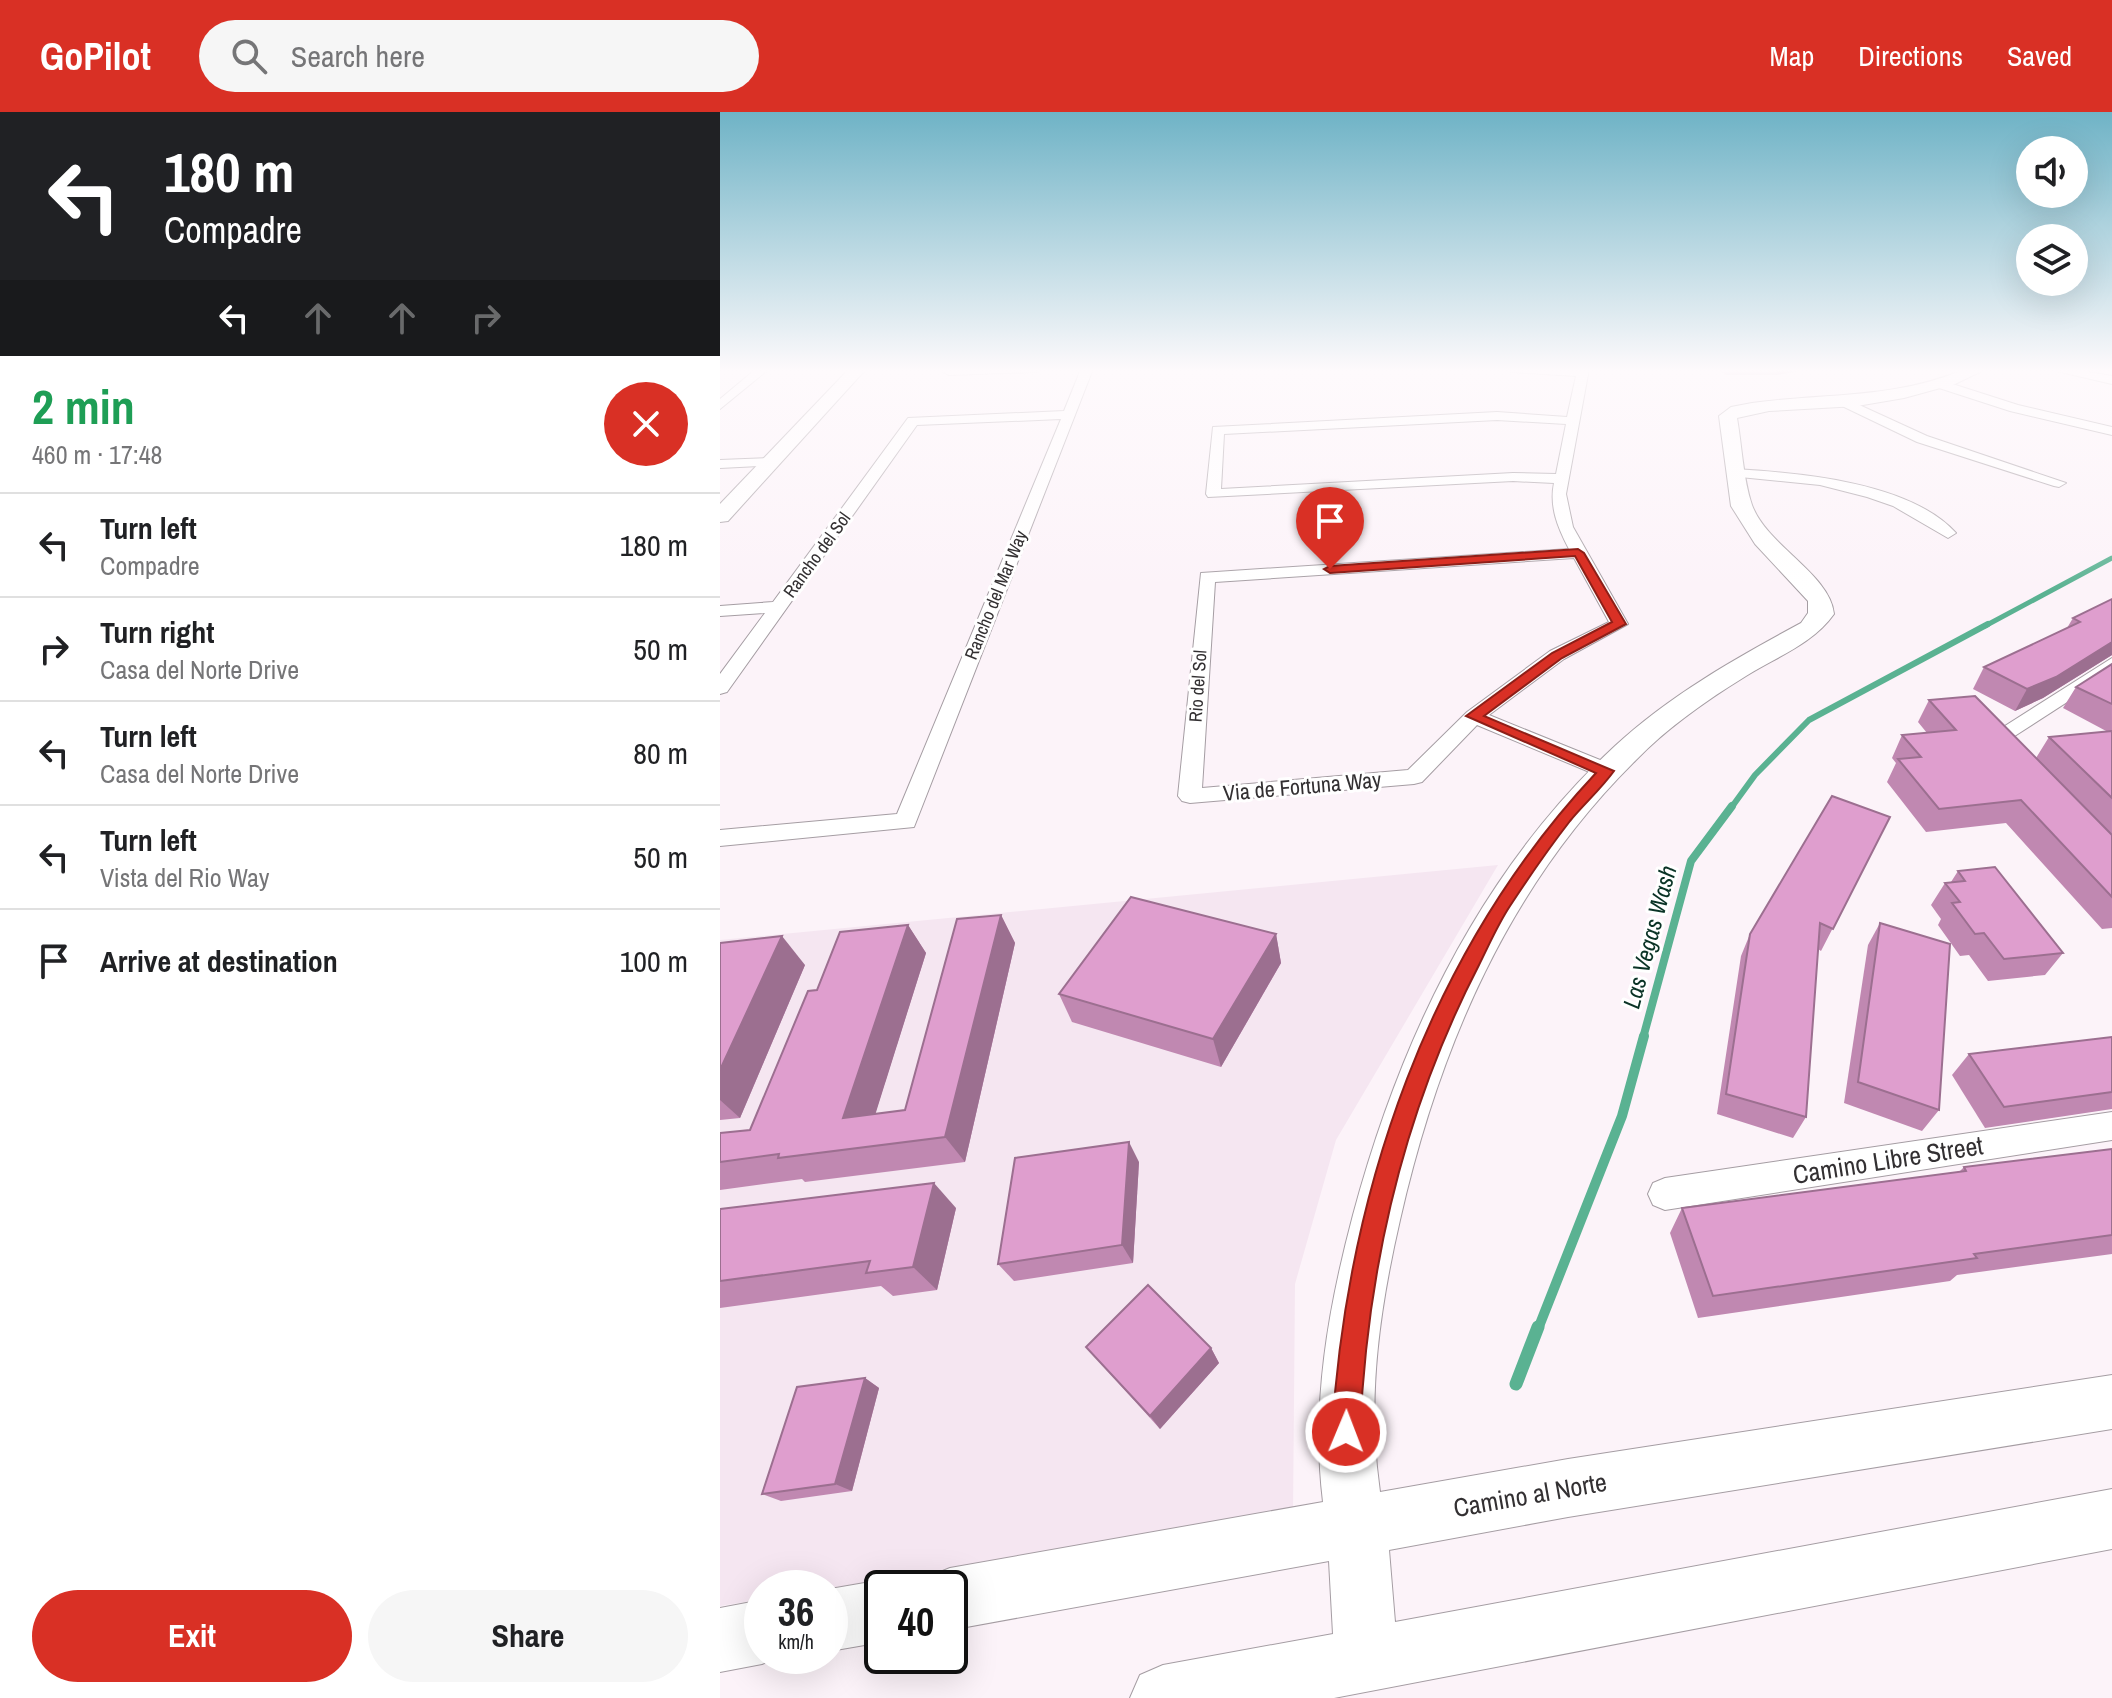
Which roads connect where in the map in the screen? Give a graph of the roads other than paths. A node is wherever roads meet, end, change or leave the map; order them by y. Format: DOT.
graph roads {
  1 [pos="789,443"];
  2 [pos="897,443"];
  3 [pos="1058,443"];
  4 [pos="1217,443"];
  5 [pos="1568,443"];
  6 [pos="1731,443"];
  7 [pos="1932,443"];
  8 [pos="771,462"];
  9 [pos="720,464"];
  10 [pos="1735,473"];
  11 [pos="1561,479"];
  12 [pos="2059,483"];
  13 [pos="720,516"];
  14 [pos="1948,533"];
  15 [pos="1578,553"];
  16 [pos="778,607"];
  17 [pos="720,611"];
  18 [pos="2112,664"];
  19 [pos="720,688"];
  20 [pos="1474,716"];
  21 [pos="2027,769"];
  22 [pos="1607,771"];
  23 [pos="1190,796"];
  24 [pos="720,838"];
  25 [pos="2112,1126"];
  26 [pos="1665,1194"];
  27 [pos="2112,1402"];
  28 [pos="2112,1519"];
  29 [pos="1356,1527"];
  30 [pos="968,1596"];
  31 [pos="744,1635"];
  32 [pos="720,1640"];
  33 [pos="1366,1658"];
  34 [pos="1163,1698"];
  1 -- 8 [label="street"];
  2 -- 16 [label="street, Rancho del Sol"];
  3 -- 24 [label="street, Rancho del Mar Way"];
  4 -- 11 [label="street"];
  5 -- 11 [label="street"];
  6 -- 10 [label="street"];
  7 -- 12 [label="street"];
  8 -- 9 [label="street"];
  8 -- 13 [label="street"];
  10 -- 14 [label="street"];
  10 -- 22 [label="street"];
  11 -- 15 [label="street"];
  15 -- 20 [label="street"];
  15 -- 23 [label="street, Rio del Sol"];
  16 -- 17 [label="street"];
  16 -- 19 [label="street, Rancho del Sol"];
  18 -- 21 [label="street"];
  20 -- 22 [label="street"];
  20 -- 23 [label="street, Via de Fortuna Way"];
  22 -- 29 [label="street"];
  25 -- 26 [label="street, Camino Libre Street"];
  27 -- 29 [label="street, Camino al Norte"];
  28 -- 33 [label="street"];
  29 -- 30 [label="street, Camino al Norte"];
  29 -- 33 [label="street"];
  31 -- 32 [label="street"];
  33 -- 34 [label="street"];
}
